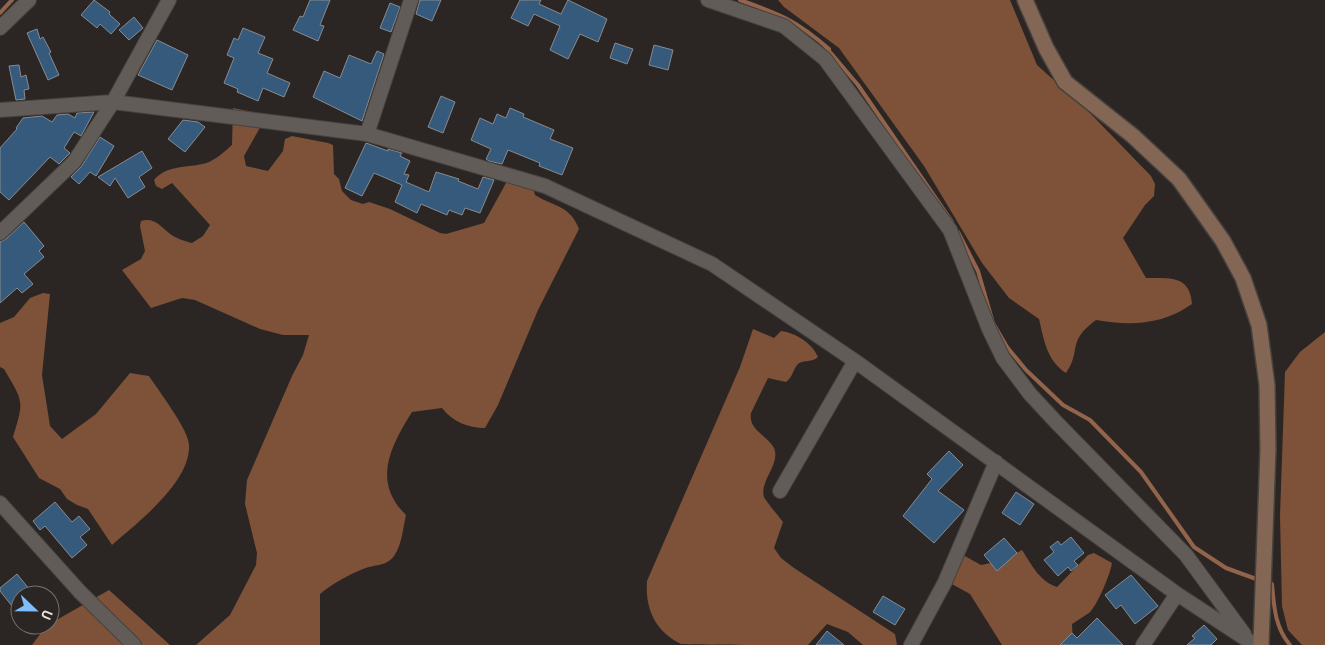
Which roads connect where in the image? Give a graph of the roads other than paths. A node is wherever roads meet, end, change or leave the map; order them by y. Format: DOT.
graph roads {
  1 [pos="29,0"];
  2 [pos="169,0"];
  3 [pos="411,0"];
  4 [pos="708,0"];
  5 [pos="1025,0"];
  6 [pos="0,28"];
  7 [pos="113,102"];
  8 [pos="0,110"];
  9 [pos="367,134"];
  10 [pos="0,232"];
  11 [pos="855,361"];
  12 [pos="996,462"];
  13 [pos="780,491"];
  14 [pos="0,504"];
  15 [pos="1177,594"];
  16 [pos="1257,643"];
  17 [pos="134,645"];
  18 [pos="911,645"];
  19 [pos="1143,645"];
  1 -- 6 [label="street"];
  2 -- 7 [label="street"];
  3 -- 9 [label="street"];
  4 -- 16 [label="street"];
  5 -- 16 [label="main road"];
  7 -- 8 [label="street"];
  7 -- 9 [label="street"];
  7 -- 10 [label="street"];
  9 -- 11 [label="street"];
  11 -- 12 [label="street"];
  11 -- 13 [label="street"];
  12 -- 15 [label="street"];
  12 -- 18 [label="street"];
  14 -- 17 [label="street"];
  15 -- 16 [label="street"];
  15 -- 19 [label="street"];
}
